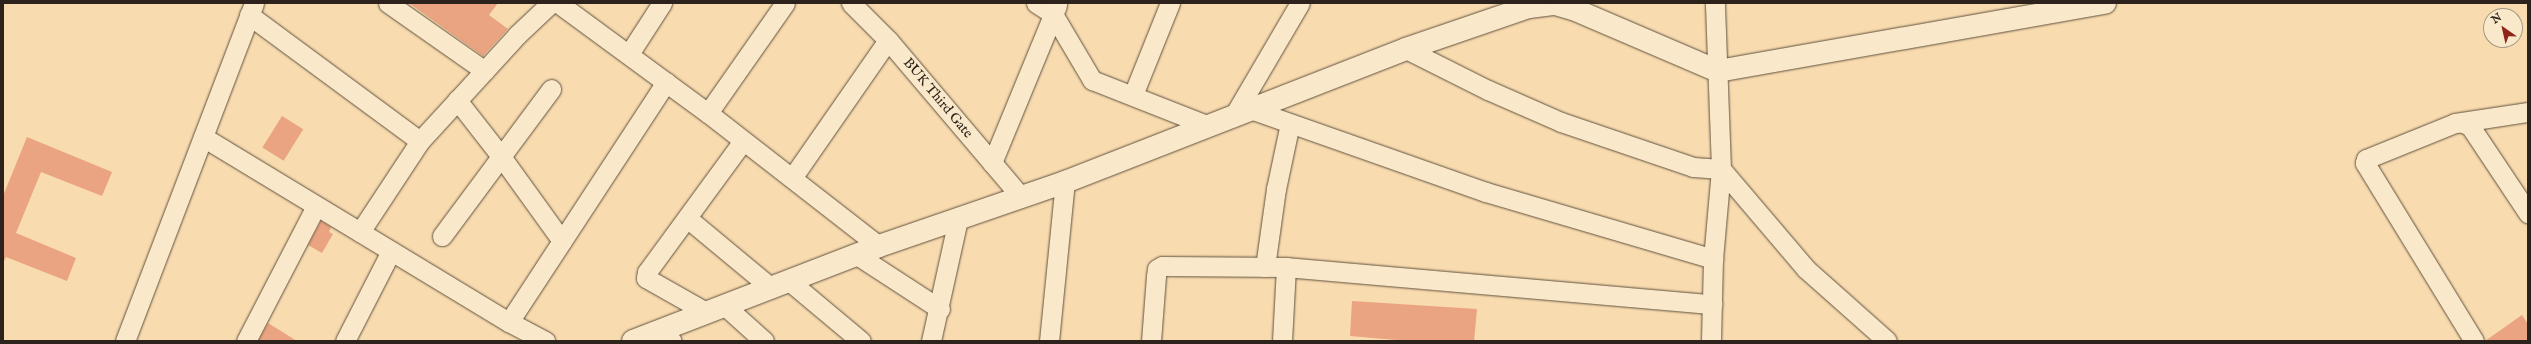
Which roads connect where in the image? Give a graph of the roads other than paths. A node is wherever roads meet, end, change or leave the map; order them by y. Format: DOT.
graph roads {
  1 [pos="388,3"];
  2 [pos="551,3"];
  3 [pos="558,3"];
  4 [pos="662,3"];
  5 [pos="785,3"];
  6 [pos="851,3"];
  7 [pos="1036,3"];
  8 [pos="1170,3"];
  9 [pos="1300,3"];
  10 [pos="1715,3"];
  11 [pos="2105,3"];
  12 [pos="1528,5"];
  13 [pos="1056,8"];
  14 [pos="251,9"];
  15 [pos="888,40"];
  16 [pos="1406,49"];
  17 [pos="629,54"];
  18 [pos="485,71"];
  19 [pos="1718,71"];
  20 [pos="666,82"];
  21 [pos="551,89"];
  22 [pos="1133,95"];
  23 [pos="457,100"];
  24 [pos="2528,112"];
  25 [pos="708,113"];
  26 [pos="1243,114"];
  27 [pos="1290,123"];
  28 [pos="2463,123"];
  29 [pos="1209,126"];
  30 [pos="203,137"];
  31 [pos="420,141"];
  32 [pos="743,141"];
  33 [pos="500,155"];
  34 [pos="992,163"];
  35 [pos="1721,169"];
  36 [pos="792,178"];
  37 [pos="1065,182"];
  38 [pos="1021,197"];
  39 [pos="316,206"];
  40 [pos="2528,213"];
  41 [pos="687,218"];
  42 [pos="958,219"];
  43 [pos="360,232"];
  44 [pos="442,236"];
  45 [pos="562,241"];
  46 [pos="878,246"];
  47 [pos="391,251"];
  48 [pos="857,255"];
  49 [pos="1713,259"];
  50 [pos="1265,267"];
  51 [pos="1286,267"];
  52 [pos="779,284"];
  53 [pos="1712,304"];
  54 [pos="715,308"];
  55 [pos="940,309"];
  56 [pos="509,322"];
  57 [pos="666,336"];
  58 [pos="125,341"];
  59 [pos="246,341"];
  60 [pos="345,341"];
  61 [pos="545,341"];
  62 [pos="633,341"];
  63 [pos="764,341"];
  64 [pos="861,341"];
  65 [pos="931,341"];
  66 [pos="1049,341"];
  67 [pos="1151,341"];
  68 [pos="1282,341"];
  69 [pos="1711,341"];
  70 [pos="1887,341"];
  71 [pos="2474,341"];
  1 -- 18 [label="street"];
  2 -- 18 [label="street"];
  3 -- 17 [label="street"];
  4 -- 17 [label="street"];
  5 -- 25 [label="street"];
  6 -- 15 [label="street, BUK Third Gate"];
  7 -- 13 [label="street"];
  8 -- 22 [label="street"];
  9 -- 26 [label="street"];
  10 -- 19 [label="street"];
  11 -- 19 [label="street"];
  12 -- 16 [label="street"];
  12 -- 19 [label="street"];
  13 -- 22 [label="street"];
  13 -- 34 [label="street"];
  14 -- 30 [label="street"];
  14 -- 31 [label="street"];
  15 -- 34 [label="street, BUK Third Gate"];
  15 -- 36 [label="street"];
  16 -- 26 [label="street"];
  16 -- 35 [label="street"];
  17 -- 20 [label="street"];
  18 -- 23 [label="street"];
  19 -- 35 [label="street"];
  20 -- 25 [label="street"];
  20 -- 45 [label="street"];
  21 -- 33 [label="street"];
  22 -- 29 [label="street"];
  23 -- 31 [label="street"];
  23 -- 33 [label="street"];
  24 -- 28 [label="street"];
  25 -- 32 [label="street"];
  26 -- 27 [label="street"];
  26 -- 29 [label="street"];
  27 -- 49 [label="street"];
  27 -- 50 [label="street"];
  28 -- 40 [label="street"];
  28 -- 71 [label="street"];
  29 -- 37 [label="street"];
  30 -- 39 [label="street"];
  30 -- 58 [label="street"];
  31 -- 43 [label="street"];
  32 -- 36 [label="street"];
  32 -- 41 [label="street"];
  33 -- 44 [label="street"];
  33 -- 45 [label="street"];
  34 -- 38 [label="street, BUK Third Gate"];
  35 -- 49 [label="street"];
  35 -- 70 [label="street"];
  36 -- 46 [label="street"];
  37 -- 38 [label="street"];
  37 -- 66 [label="street"];
  38 -- 42 [label="street"];
  39 -- 43 [label="street"];
  39 -- 59 [label="street"];
  41 -- 52 [label="street"];
  41 -- 54 [label="street"];
  42 -- 46 [label="street"];
  42 -- 55 [label="street"];
  43 -- 47 [label="street"];
  45 -- 56 [label="street"];
  46 -- 48 [label="street"];
  47 -- 56 [label="street"];
  47 -- 60 [label="street"];
  48 -- 52 [label="street"];
  48 -- 55 [label="street"];
  49 -- 53 [label="street"];
  50 -- 51 [label="street"];
  50 -- 67 [label="street"];
  51 -- 53 [label="street"];
  51 -- 68 [label="street"];
  52 -- 54 [label="street"];
  52 -- 64 [label="street"];
  53 -- 69 [label="street"];
  54 -- 57 [label="street"];
  54 -- 63 [label="street"];
  55 -- 65 [label="street"];
  56 -- 61 [label="street"];
  57 -- 62 [label="street"];
}
